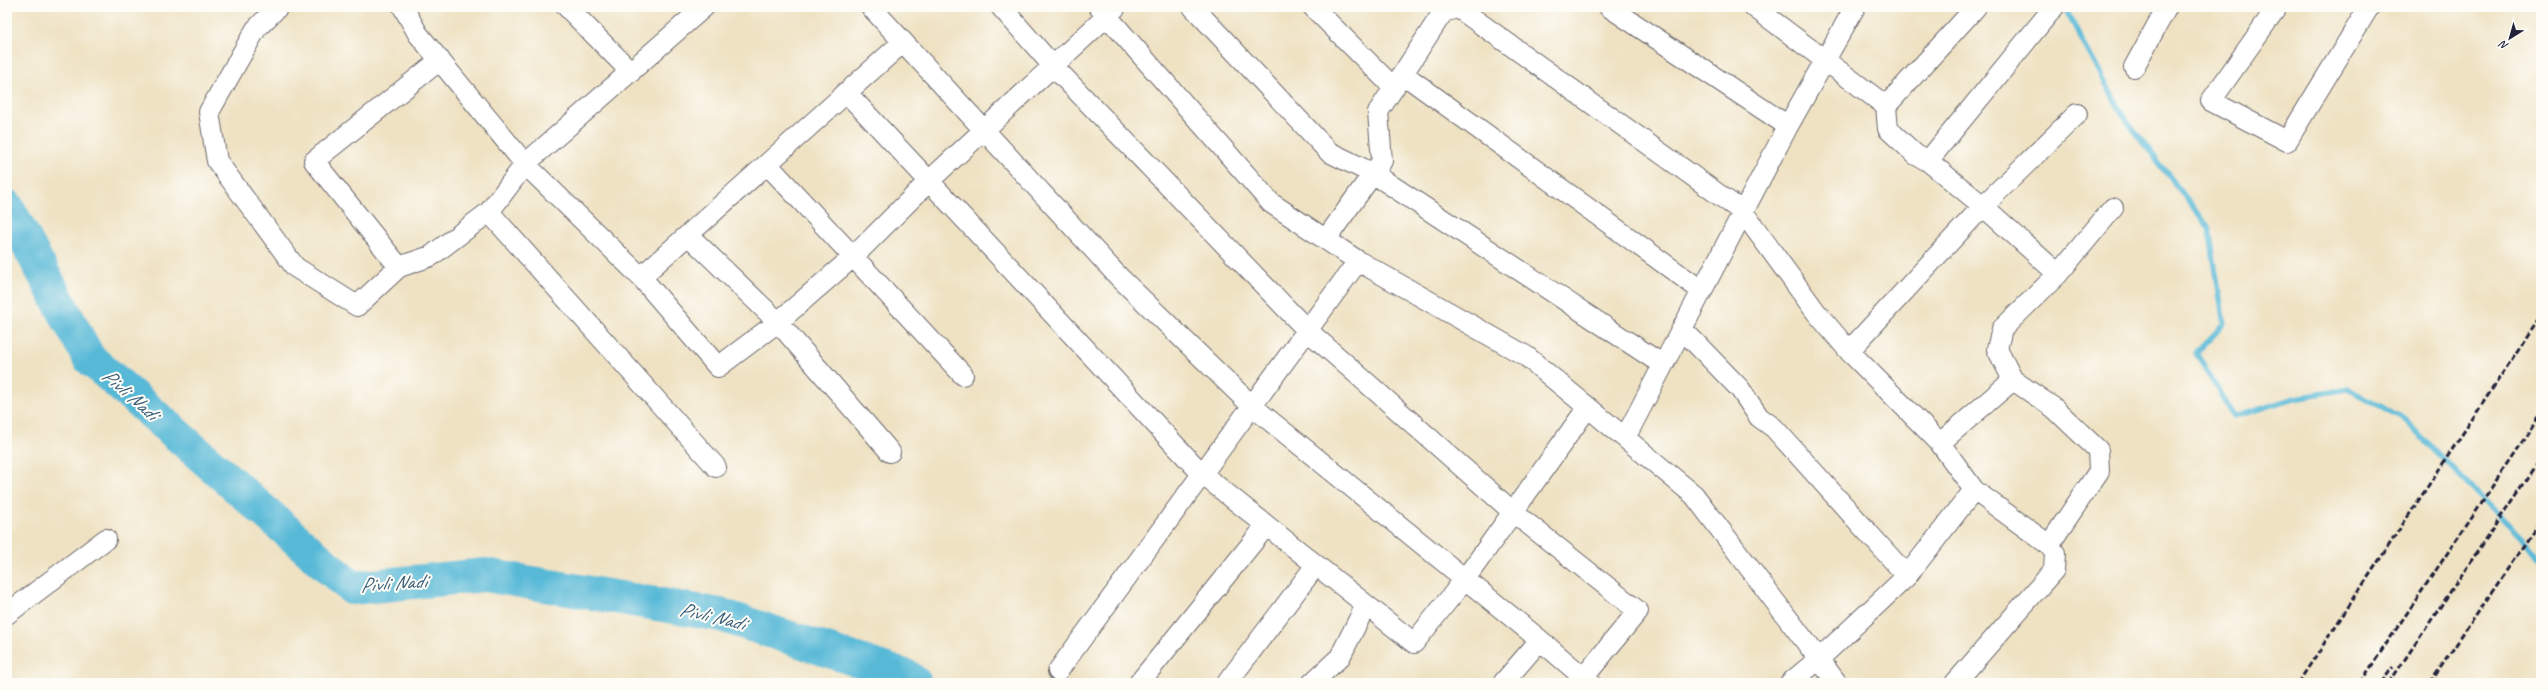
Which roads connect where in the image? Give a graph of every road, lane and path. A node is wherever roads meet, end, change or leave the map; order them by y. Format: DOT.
graph roads {
  1 [pos="278,7"];
  2 [pos="403,7"];
  3 [pos="567,7"];
  4 [pos="871,7"];
  5 [pos="1001,7"];
  6 [pos="1192,7"];
  7 [pos="1313,7"];
  8 [pos="1458,7"];
  9 [pos="1609,7"];
  10 [pos="1754,7"];
  11 [pos="1855,7"];
  12 [pos="1976,7"];
  13 [pos="2054,7"];
  14 [pos="2167,7"];
  15 [pos="2277,7"];
  16 [pos="2369,7"];
  17 [pos="697,9"];
  18 [pos="1107,10"];
  19 [pos="903,42"];
  20 [pos="440,60"];
  21 [pos="1826,60"];
  22 [pos="1053,66"];
  23 [pos="2134,67"];
  24 [pos="631,72"];
  25 [pos="1398,81"];
  26 [pos="846,92"];
  27 [pos="1886,106"];
  28 [pos="2077,114"];
  29 [pos="1788,126"];
  30 [pos="983,131"];
  31 [pos="1928,161"];
  32 [pos="525,164"];
  33 [pos="767,164"];
  34 [pos="1374,174"];
  35 [pos="929,181"];
  36 [pos="1983,206"];
  37 [pos="2113,208"];
  38 [pos="489,212"];
  39 [pos="1743,212"];
  40 [pos="688,235"];
  41 [pos="1326,239"];
  42 [pos="853,257"];
  43 [pos="1358,261"];
  44 [pos="399,267"];
  45 [pos="2058,274"];
  46 [pos="641,277"];
  47 [pos="1702,291"];
  48 [pos="778,322"];
  49 [pos="1682,329"];
  50 [pos="1308,330"];
  51 [pos="1849,351"];
  52 [pos="1663,365"];
  53 [pos="963,375"];
  54 [pos="2013,380"];
  55 [pos="1252,406"];
  56 [pos="1588,407"];
  57 [pos="1625,438"];
  58 [pos="1940,443"];
  59 [pos="890,452"];
  60 [pos="716,467"];
  61 [pos="1202,474"];
  62 [pos="1974,490"];
  63 [pos="1513,512"];
  64 [pos="1266,526"];
  65 [pos="106,539"];
  66 [pos="2049,545"];
  67 [pos="1316,564"];
  68 [pos="1907,576"];
  69 [pos="1465,579"];
  70 [pos="1366,605"];
  71 [pos="7,614"];
  72 [pos="1540,640"];
  73 [pos="1819,659"];
  74 [pos="1058,671"];
  75 [pos="1587,680"];
  76 [pos="1139,683"];
  77 [pos="1227,683"];
  78 [pos="1312,683"];
  79 [pos="1503,683"];
  80 [pos="1790,683"];
  81 [pos="1837,683"];
  82 [pos="1955,683"];
  1 -- 44 [label="street"];
  2 -- 20 [label="street"];
  3 -- 24 [label="street"];
  4 -- 19 [label="street"];
  5 -- 22 [label="street"];
  6 -- 34 [label="street"];
  7 -- 25 [label="street"];
  8 -- 25 [label="street"];
  8 -- 39 [label="street"];
  9 -- 29 [label="street"];
  10 -- 21 [label="street"];
  11 -- 21 [label="street"];
  12 -- 27 [label="street"];
  13 -- 31 [label="street"];
  14 -- 23 [label="street"];
  15 -- 16 [label="street"];
  17 -- 24 [label="street"];
  18 -- 22 [label="street"];
  18 -- 41 [label="street"];
  19 -- 26 [label="street"];
  19 -- 30 [label="street"];
  20 -- 32 [label="street"];
  20 -- 44 [label="street"];
  21 -- 27 [label="street"];
  21 -- 29 [label="street"];
  22 -- 30 [label="street"];
  22 -- 50 [label="street"];
  24 -- 32 [label="street"];
  25 -- 34 [label="street"];
  25 -- 47 [label="street"];
  26 -- 33 [label="street"];
  26 -- 35 [label="street"];
  27 -- 31 [label="street"];
  28 -- 36 [label="street"];
  29 -- 39 [label="street"];
  30 -- 35 [label="street"];
  30 -- 55 [label="street"];
  31 -- 36 [label="street"];
  32 -- 38 [label="street"];
  32 -- 46 [label="street"];
  33 -- 40 [label="street"];
  33 -- 42 [label="street"];
  34 -- 41 [label="street"];
  34 -- 52 [label="street"];
  35 -- 42 [label="street"];
  35 -- 61 [label="street"];
  36 -- 45 [label="street"];
  36 -- 51 [label="street"];
  37 -- 45 [label="street"];
  38 -- 44 [label="street"];
  38 -- 60 [label="street"];
  39 -- 47 [label="street"];
  39 -- 51 [label="street"];
  40 -- 46 [label="street"];
  40 -- 48 [label="street"];
  41 -- 43 [label="street"];
  42 -- 48 [label="street"];
  42 -- 53 [label="street"];
  43 -- 50 [label="street"];
  43 -- 56 [label="street"];
  45 -- 54 [label="street"];
  46 -- 48 [label="street"];
  47 -- 49 [label="street"];
  48 -- 59 [label="street"];
  49 -- 52 [label="street"];
  49 -- 68 [label="street"];
  50 -- 55 [label="street"];
  50 -- 63 [label="street"];
  51 -- 58 [label="street"];
  52 -- 57 [label="street"];
  54 -- 58 [label="street"];
  54 -- 66 [label="street"];
  55 -- 61 [label="street"];
  55 -- 69 [label="street"];
  56 -- 57 [label="street"];
  56 -- 63 [label="street"];
  57 -- 73 [label="street"];
  58 -- 62 [label="street"];
  61 -- 64 [label="street"];
  61 -- 74 [label="street"];
  62 -- 66 [label="street"];
  62 -- 68 [label="street"];
  63 -- 69 [label="street"];
  63 -- 75 [label="street"];
  64 -- 67 [label="street"];
  64 -- 76 [label="street"];
  65 -- 71 [label="street"];
  66 -- 82 [label="street"];
  67 -- 70 [label="street"];
  67 -- 77 [label="street"];
  68 -- 73 [label="street"];
  69 -- 70 [label="street"];
  69 -- 72 [label="street"];
  70 -- 78 [label="street"];
  72 -- 75 [label="street"];
  72 -- 79 [label="street"];
  73 -- 80 [label="street"];
  73 -- 81 [label="street"];
}
